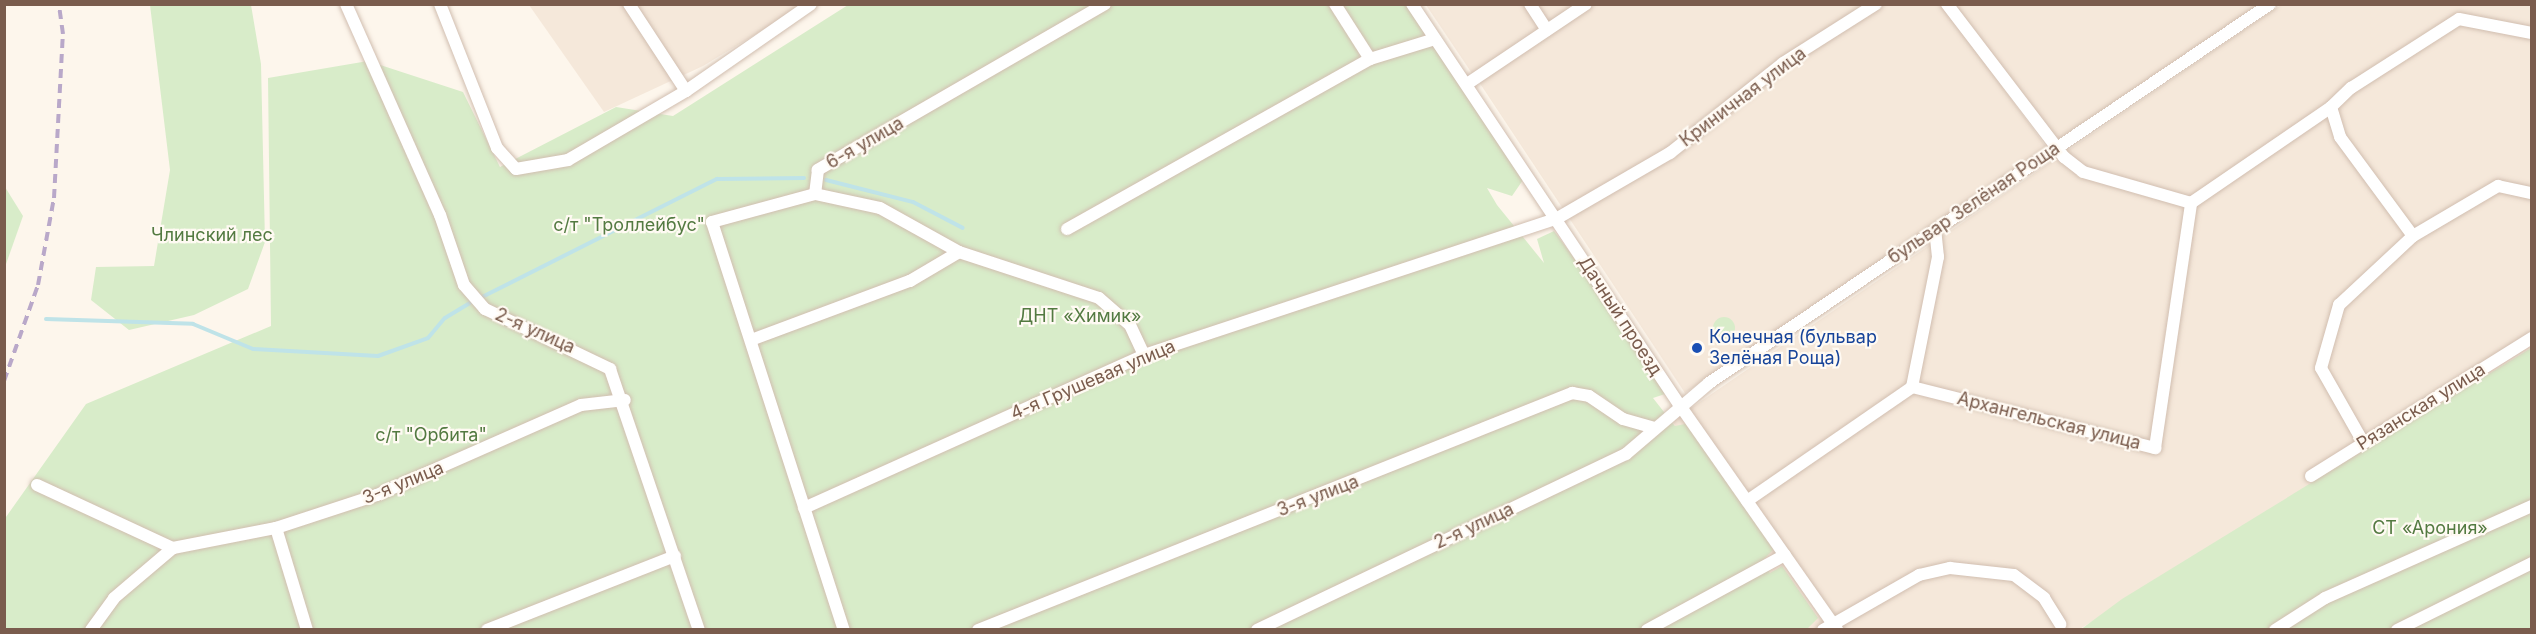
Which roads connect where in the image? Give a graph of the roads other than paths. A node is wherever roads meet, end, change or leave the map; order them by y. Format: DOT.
graph roads {
  1 [pos="346,4"];
  2 [pos="440,4"];
  3 [pos="629,4"];
  4 [pos="811,4"];
  5 [pos="1105,4"];
  6 [pos="1335,4"];
  7 [pos="1412,4"];
  8 [pos="1530,4"];
  9 [pos="1586,4"];
  10 [pos="1876,4"];
  11 [pos="1947,4"];
  12 [pos="2270,4"];
  13 [pos="1547,30"];
  14 [pos="2532,33"];
  15 [pos="1436,39"];
  16 [pos="1370,59"];
  17 [pos="1467,84"];
  18 [pos="686,91"];
  19 [pos="2331,107"];
  20 [pos="2054,149"];
  21 [pos="2532,193"];
  22 [pos="815,194"];
  23 [pos="2192,203"];
  24 [pos="1556,219"];
  25 [pos="1067,229"];
  26 [pos="1935,230"];
  27 [pos="2413,236"];
  28 [pos="959,252"];
  29 [pos="2532,338"];
  30 [pos="751,340"];
  31 [pos="1144,355"];
  32 [pos="1912,387"];
  33 [pos="625,400"];
  34 [pos="1679,404"];
  35 [pos="1654,428"];
  36 [pos="2363,442"];
  37 [pos="2312,476"];
  38 [pos="37,485"];
  39 [pos="1747,501"];
  40 [pos="2532,506"];
  41 [pos="804,508"];
  42 [pos="276,528"];
  43 [pos="174,548"];
  44 [pos="1785,555"];
  45 [pos="675,556"];
  46 [pos="2532,562"];
  47 [pos="2060,624"];
  48 [pos="1831,628"];
  49 [pos="92,630"];
  50 [pos="307,630"];
  51 [pos="486,630"];
  52 [pos="699,630"];
  53 [pos="844,630"];
  54 [pos="978,630"];
  55 [pos="1257,630"];
  56 [pos="1647,630"];
  57 [pos="2275,630"];
  58 [pos="2397,630"];
  1 -- 33 [label="street, 2-я улица"];
  2 -- 18 [label="street"];
  3 -- 18 [label="street"];
  4 -- 18 [label="street"];
  5 -- 22 [label="street, 6-я улица"];
  6 -- 16 [label="street"];
  7 -- 15 [label="street, Дачный проезд"];
  8 -- 13 [label="street"];
  9 -- 13 [label="street"];
  10 -- 24 [label="street, Криничная улица"];
  11 -- 20 [label="street"];
  12 -- 20 [label="street, бульвар Зелёная Роща"];
  13 -- 17 [label="street"];
  14 -- 19 [label="street"];
  15 -- 16 [label="street"];
  15 -- 17 [label="street, Дачный проезд"];
  16 -- 25 [label="street"];
  17 -- 24 [label="street, Дачный проезд"];
  19 -- 23 [label="street"];
  19 -- 27 [label="street"];
  20 -- 23 [label="street"];
  20 -- 26 [label="street, бульвар Зелёная Роща"];
  21 -- 27 [label="street"];
  22 -- 28 [label="street, 6-я улица"];
  22 -- 30 [label="street"];
  23 -- 32 [label="street, Архангельская улица"];
  24 -- 31 [label="street, 4-я Грушевая улица"];
  24 -- 34 [label="street, Дачный проезд"];
  26 -- 32 [label="street"];
  26 -- 34 [label="street, бульвар Зелёная Роща"];
  27 -- 36 [label="street"];
  28 -- 30 [label="street"];
  28 -- 31 [label="street, 6-я улица"];
  29 -- 36 [label="street, Рязанская улица"];
  30 -- 41 [label="street"];
  31 -- 41 [label="street, 4-я Грушевая улица"];
  32 -- 39 [label="street"];
  33 -- 42 [label="street, 3-я улица"];
  33 -- 45 [label="street, 2-я улица"];
  34 -- 35 [label="street, 2-я улица"];
  34 -- 39 [label="street, Дачный проезд"];
  35 -- 54 [label="street, 3-я улица"];
  35 -- 55 [label="street, 2-я улица"];
  36 -- 37 [label="street, Рязанская улица"];
  38 -- 43 [label="street"];
  39 -- 44 [label="street, Дачный проезд"];
  40 -- 57 [label="street"];
  41 -- 53 [label="street"];
  42 -- 43 [label="street, 3-я улица"];
  42 -- 50 [label="street"];
  43 -- 49 [label="street, 3-я улица"];
  44 -- 48 [label="street, Дачный проезд"];
  44 -- 56 [label="street"];
  45 -- 51 [label="street"];
  45 -- 52 [label="street, 2-я улица"];
  46 -- 58 [label="street"];
  47 -- 48 [label="street"];
}
